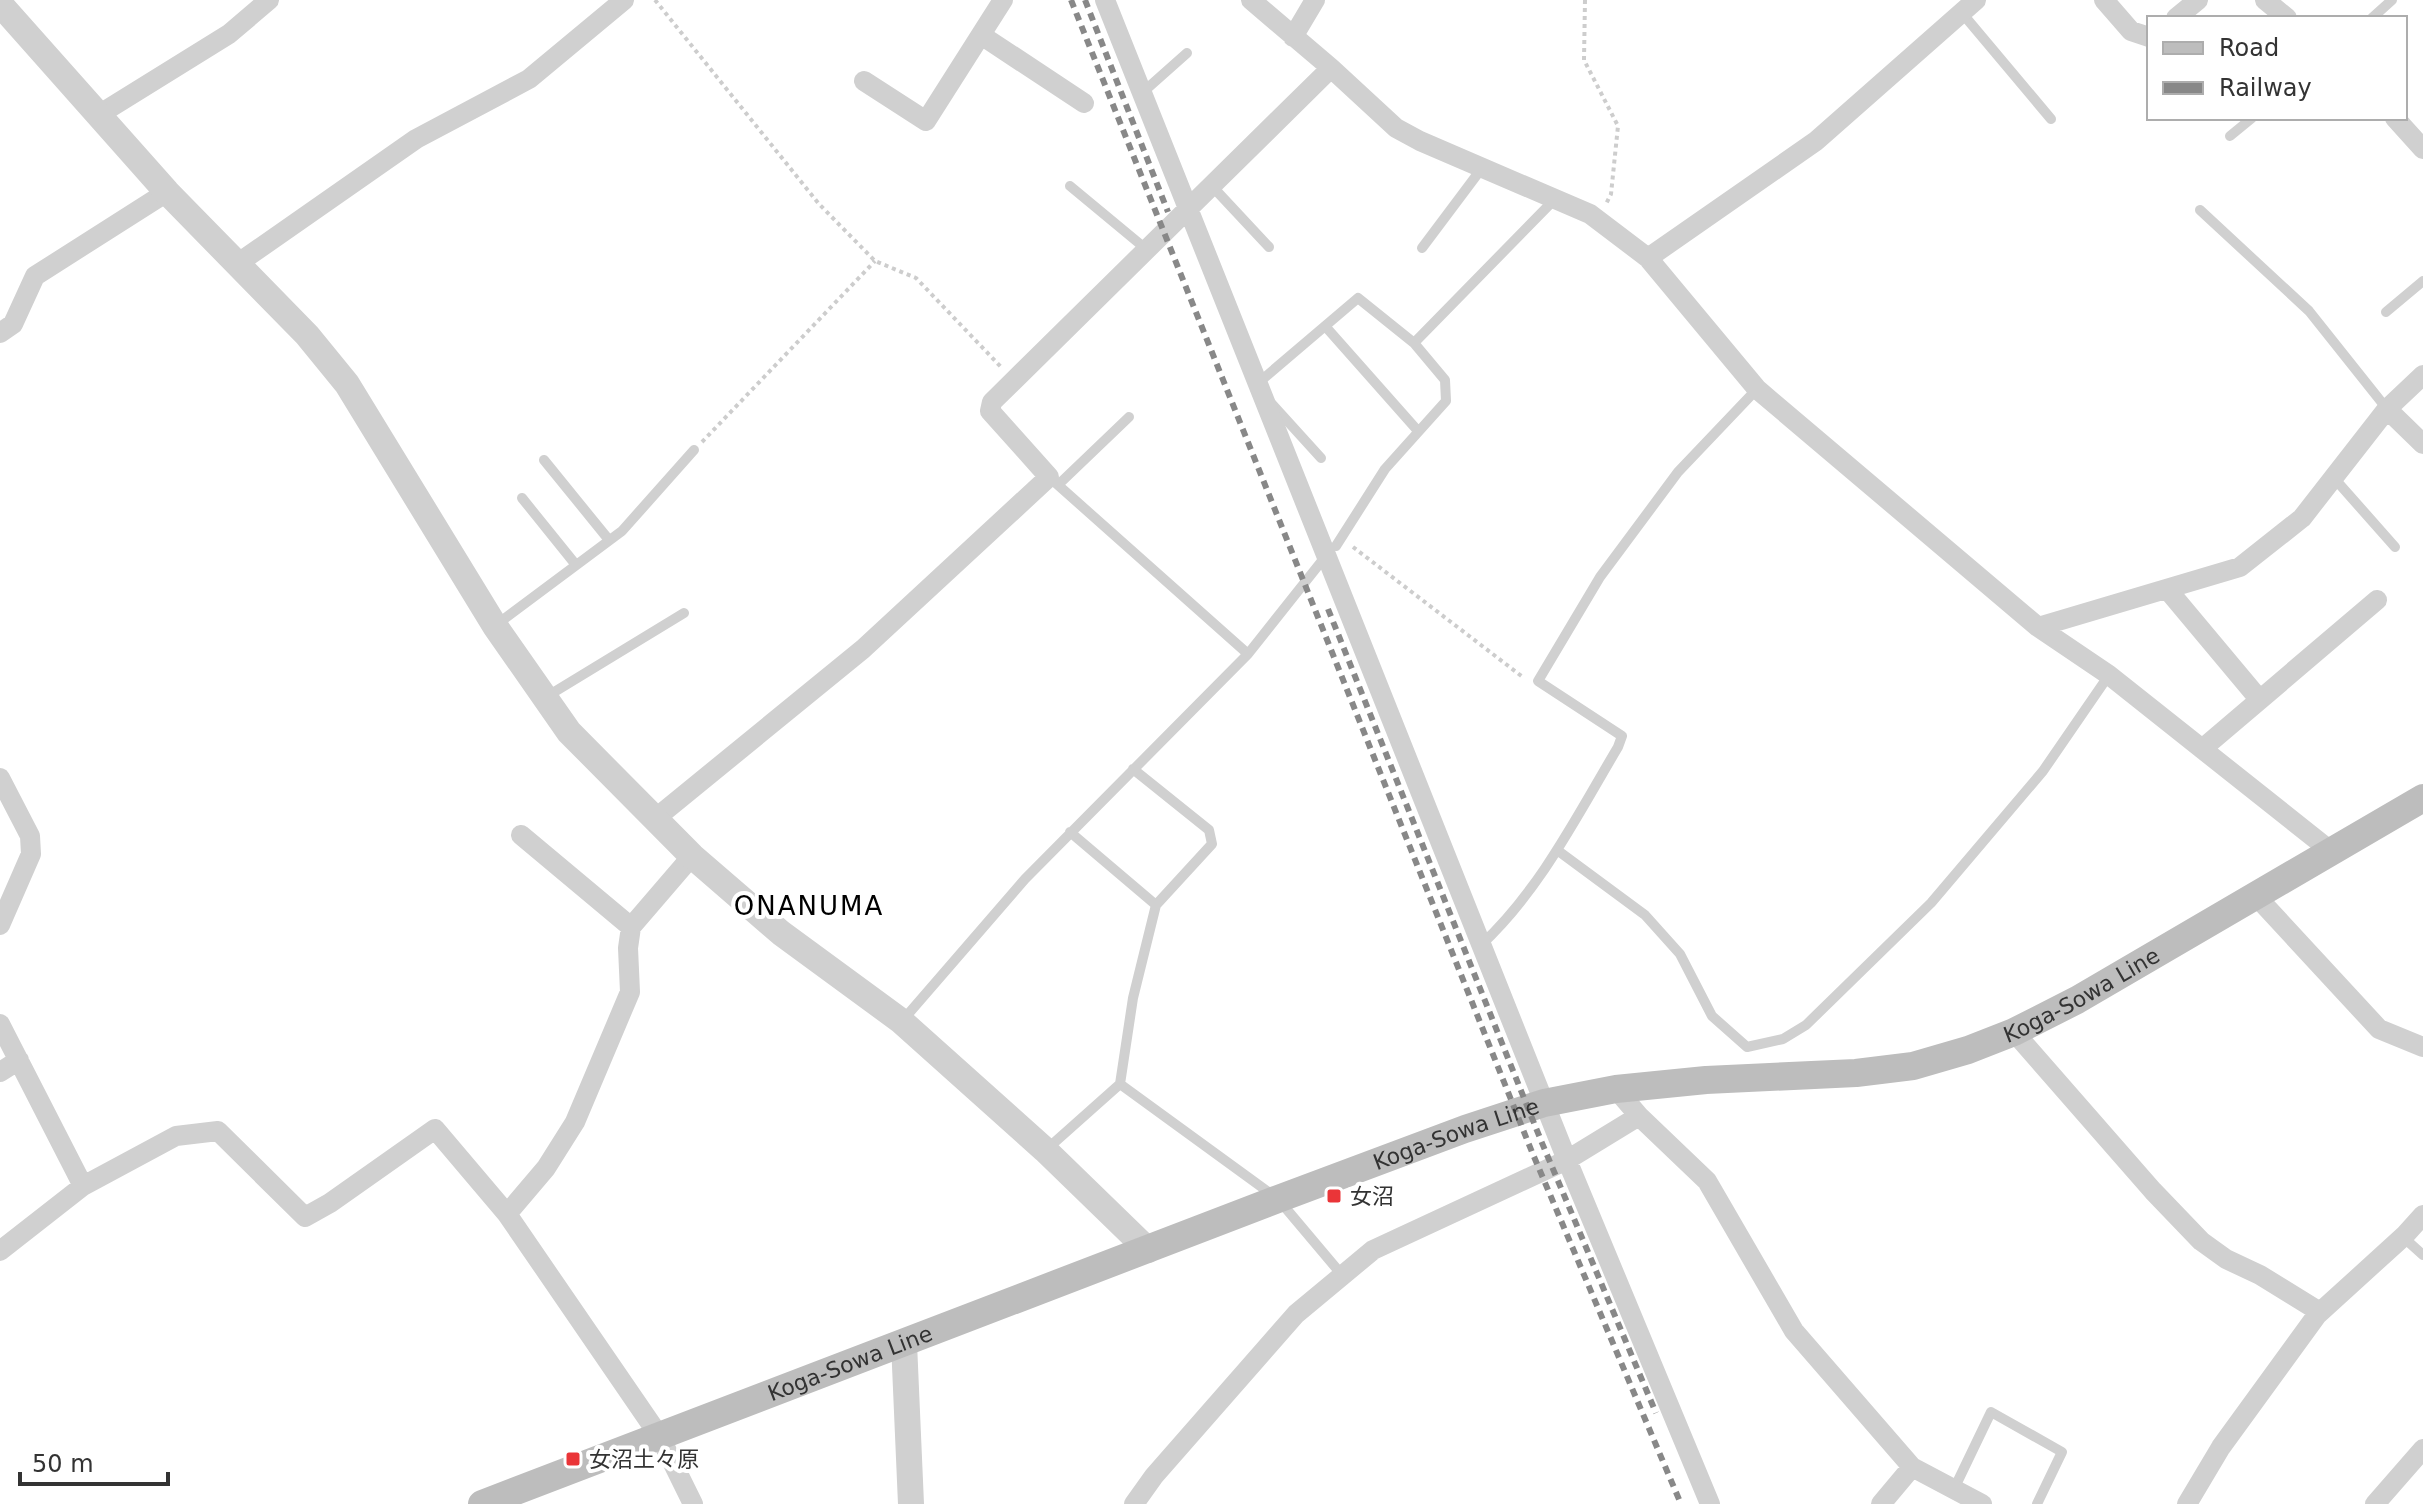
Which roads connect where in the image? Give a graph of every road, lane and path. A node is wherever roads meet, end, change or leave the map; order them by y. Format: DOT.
graph roads {
  1 [pos="269,0"];
  2 [pos="624,0"];
  3 [pos="655,0"];
  4 [pos="1003,0"];
  5 [pos="1105,0"];
  6 [pos="1251,0"];
  7 [pos="1315,0"];
  8 [pos="1585,0"];
  9 [pos="2104,0"];
  10 [pos="2198,0"];
  11 [pos="2392,0"];
  12 [pos="2269,1"];
  13 [pos="0,4"];
  14 [pos="1969,6"];
  15 [pos="2178,16"];
  16 [pos="2285,16"];
  17 [pos="2374,16"];
  18 [pos="981,35"];
  19 [pos="2147,36"];
  20 [pos="1293,37"];
  21 [pos="1187,53"];
  22 [pos="1331,68"];
  23 [pos="864,81"];
  24 [pos="1142,93"];
  25 [pos="1084,103"];
  26 [pos="100,114"];
  27 [pos="2051,119"];
  28 [pos="2250,120"];
  29 [pos="2397,120"];
  30 [pos="2230,136"];
  31 [pos="2423,149"];
  32 [pos="1482,168"];
  33 [pos="1211,185"];
  34 [pos="1070,186"];
  35 [pos="167,192"];
  36 [pos="1555,199"];
  37 [pos="1187,208"];
  38 [pos="2200,210"];
  39 [pos="1598,219"];
  40 [pos="1269,247"];
  41 [pos="1422,248"];
  42 [pos="1146,249"];
  43 [pos="1648,258"];
  44 [pos="875,261"];
  45 [pos="237,264"];
  46 [pos="2423,281"];
  47 [pos="2386,312"];
  48 [pos="1325,326"];
  49 [pos="0,333"];
  50 [pos="1414,343"];
  51 [pos="2423,375"];
  52 [pos="1014,381"];
  53 [pos="1258,387"];
  54 [pos="1757,389"];
  55 [pos="2387,409"];
  56 [pos="1129,417"];
  57 [pos="1418,431"];
  58 [pos="2423,444"];
  59 [pos="694,450"];
  60 [pos="1321,458"];
  61 [pos="544,460"];
  62 [pos="2334,478"];
  63 [pos="1054,481"];
  64 [pos="522,498"];
  65 [pos="609,540"];
  66 [pos="2395,547"];
  67 [pos="1331,551"];
  68 [pos="576,565"];
  69 [pos="2167,589"];
  70 [pos="2377,600"];
  71 [pos="684,613"];
  72 [pos="495,626"];
  73 [pos="2038,627"];
  74 [pos="1248,654"];
  75 [pos="2109,675"];
  76 [pos="1538,681"];
  77 [pos="545,698"];
  78 [pos="2259,699"];
  79 [pos="2202,749"];
  80 [pos="1133,769"];
  81 [pos="0,778"];
  82 [pos="2423,798"];
  83 [pos="656,818"];
  84 [pos="1070,832"];
  85 [pos="521,835"];
  86 [pos="1557,850"];
  87 [pos="2332,852"];
  88 [pos="692,856"];
  89 [pos="2256,896"];
  90 [pos="1156,905"];
  91 [pos="0,925"];
  92 [pos="631,927"];
  93 [pos="1481,945"];
  94 [pos="901,1021"];
  95 [pos="0,1024"];
  96 [pos="2014,1032"];
  97 [pos="2423,1047"];
  98 [pos="19,1060"];
  99 [pos="0,1072"];
  100 [pos="1120,1084"];
  101 [pos="1616,1089"];
  102 [pos="1544,1103"];
  103 [pos="1639,1116"];
  104 [pos="1045,1150"];
  105 [pos="1567,1160"];
  106 [pos="83,1186"];
  107 [pos="1278,1199"];
  108 [pos="507,1214"];
  109 [pos="2423,1215"];
  110 [pos="2403,1237"];
  111 [pos="1148,1250"];
  112 [pos="0,1251"];
  113 [pos="2423,1255"];
  114 [pos="1342,1275"];
  115 [pos="2320,1312"];
  116 [pos="904,1343"];
  117 [pos="660,1437"];
  118 [pos="2421,1454"];
  119 [pos="1912,1467"];
  120 [pos="1954,1489"];
  121 [pos="482,1504"];
  122 [pos="693,1504"];
  123 [pos="911,1504"];
  124 [pos="1134,1504"];
  125 [pos="1710,1504"];
  126 [pos="1881,1504"];
  127 [pos="1982,1504"];
  128 [pos="2037,1504"];
  129 [pos="2187,1504"];
  130 [pos="2375,1504"];
  1 -- 26 [label="street"];
  2 -- 45 [label="street"];
  3 -- 44 [label="path"];
  4 -- 18 [label="street"];
  5 -- 24 [label="street"];
  6 -- 20 [label="street"];
  7 -- 20 [label="street"];
  8 -- 39 [label="path"];
  9 -- 19 [label="street"];
  10 -- 15 [label="street"];
  11 -- 17 [label="lane"];
  12 -- 16 [label="street"];
  13 -- 26 [label="street"];
  14 -- 27 [label="lane"];
  14 -- 43 [label="street"];
  18 -- 23 [label="street"];
  18 -- 25 [label="street"];
  20 -- 22 [label="street"];
  21 -- 24 [label="lane"];
  22 -- 32 [label="street"];
  22 -- 33 [label="street"];
  24 -- 37 [label="street"];
  26 -- 35 [label="street"];
  28 -- 30 [label="lane"];
  29 -- 31 [label="street"];
  32 -- 36 [label="street"];
  32 -- 41 [label="lane"];
  33 -- 37 [label="street"];
  33 -- 40 [label="lane"];
  34 -- 42 [label="lane"];
  35 -- 45 [label="street"];
  35 -- 49 [label="street"];
  36 -- 39 [label="street"];
  36 -- 50 [label="lane"];
  37 -- 42 [label="street"];
  37 -- 53 [label="street"];
  38 -- 55 [label="lane"];
  39 -- 43 [label="street"];
  42 -- 52 [label="street"];
  43 -- 54 [label="street"];
  44 -- 52 [label="path"];
  44 -- 59 [label="path"];
  45 -- 72 [label="street"];
  46 -- 47 [label="lane"];
  48 -- 50 [label="lane"];
  48 -- 53 [label="lane"];
  48 -- 57 [label="lane"];
  50 -- 57 [label="lane"];
  51 -- 55 [label="street"];
  52 -- 63 [label="street"];
  53 -- 60 [label="lane"];
  53 -- 67 [label="street"];
  54 -- 73 [label="street"];
  54 -- 76 [label="lane"];
  55 -- 58 [label="street"];
  55 -- 62 [label="street"];
  56 -- 63 [label="lane"];
  57 -- 67 [label="lane"];
  59 -- 65 [label="lane"];
  61 -- 65 [label="lane"];
  62 -- 66 [label="lane"];
  62 -- 69 [label="street"];
  63 -- 74 [label="lane"];
  63 -- 83 [label="street"];
  64 -- 68 [label="lane"];
  65 -- 68 [label="lane"];
  67 -- 74 [label="lane"];
  67 -- 76 [label="path"];
  67 -- 93 [label="street"];
  68 -- 72 [label="lane"];
  69 -- 73 [label="street"];
  69 -- 78 [label="street"];
  70 -- 78 [label="street"];
  71 -- 77 [label="lane"];
  72 -- 77 [label="street"];
  73 -- 75 [label="street"];
  74 -- 80 [label="lane"];
  75 -- 79 [label="street"];
  75 -- 86 [label="lane"];
  76 -- 86 [label="lane"];
  77 -- 83 [label="street"];
  78 -- 79 [label="street"];
  79 -- 87 [label="street"];
  80 -- 84 [label="lane"];
  80 -- 90 [label="lane"];
  81 -- 91 [label="street"];
  82 -- 87 [label="main road, Koga-Sowa Line"];
  83 -- 88 [label="street"];
  84 -- 90 [label="lane"];
  84 -- 94 [label="lane"];
  85 -- 92 [label="street"];
  86 -- 93 [label="lane"];
  87 -- 89 [label="main road, Koga-Sowa Line"];
  88 -- 92 [label="street"];
  88 -- 94 [label="street"];
  89 -- 96 [label="main road, Koga-Sowa Line"];
  89 -- 97 [label="street"];
  90 -- 100 [label="lane"];
  92 -- 108 [label="street"];
  93 -- 102 [label="street"];
  94 -- 104 [label="street"];
  95 -- 98 [label="street"];
  96 -- 101 [label="main road, Koga-Sowa Line"];
  96 -- 115 [label="street"];
  98 -- 99 [label="street"];
  98 -- 106 [label="street"];
  100 -- 104 [label="lane"];
  100 -- 107 [label="lane"];
  101 -- 102 [label="main road, Koga-Sowa Line"];
  101 -- 103 [label="street"];
  102 -- 105 [label="street"];
  102 -- 107 [label="main road, Koga-Sowa Line"];
  103 -- 105 [label="street"];
  103 -- 119 [label="street"];
  104 -- 111 [label="street"];
  105 -- 114 [label="street"];
  105 -- 125 [label="street"];
  106 -- 108 [label="street"];
  106 -- 112 [label="street"];
  107 -- 111 [label="main road, Koga-Sowa Line"];
  107 -- 114 [label="lane"];
  108 -- 117 [label="street"];
  109 -- 110 [label="street"];
  110 -- 113 [label="lane"];
  110 -- 115 [label="street"];
  111 -- 116 [label="main road, Koga-Sowa Line"];
  114 -- 124 [label="street"];
  115 -- 129 [label="street"];
  116 -- 117 [label="main road, Koga-Sowa Line"];
  116 -- 123 [label="street"];
  117 -- 121 [label="main road, Koga-Sowa Line"];
  117 -- 122 [label="street"];
  118 -- 130 [label="street"];
  119 -- 120 [label="street"];
  119 -- 126 [label="street"];
  120 -- 127 [label="street"];
  120 -- 128 [label="lane"];
}
